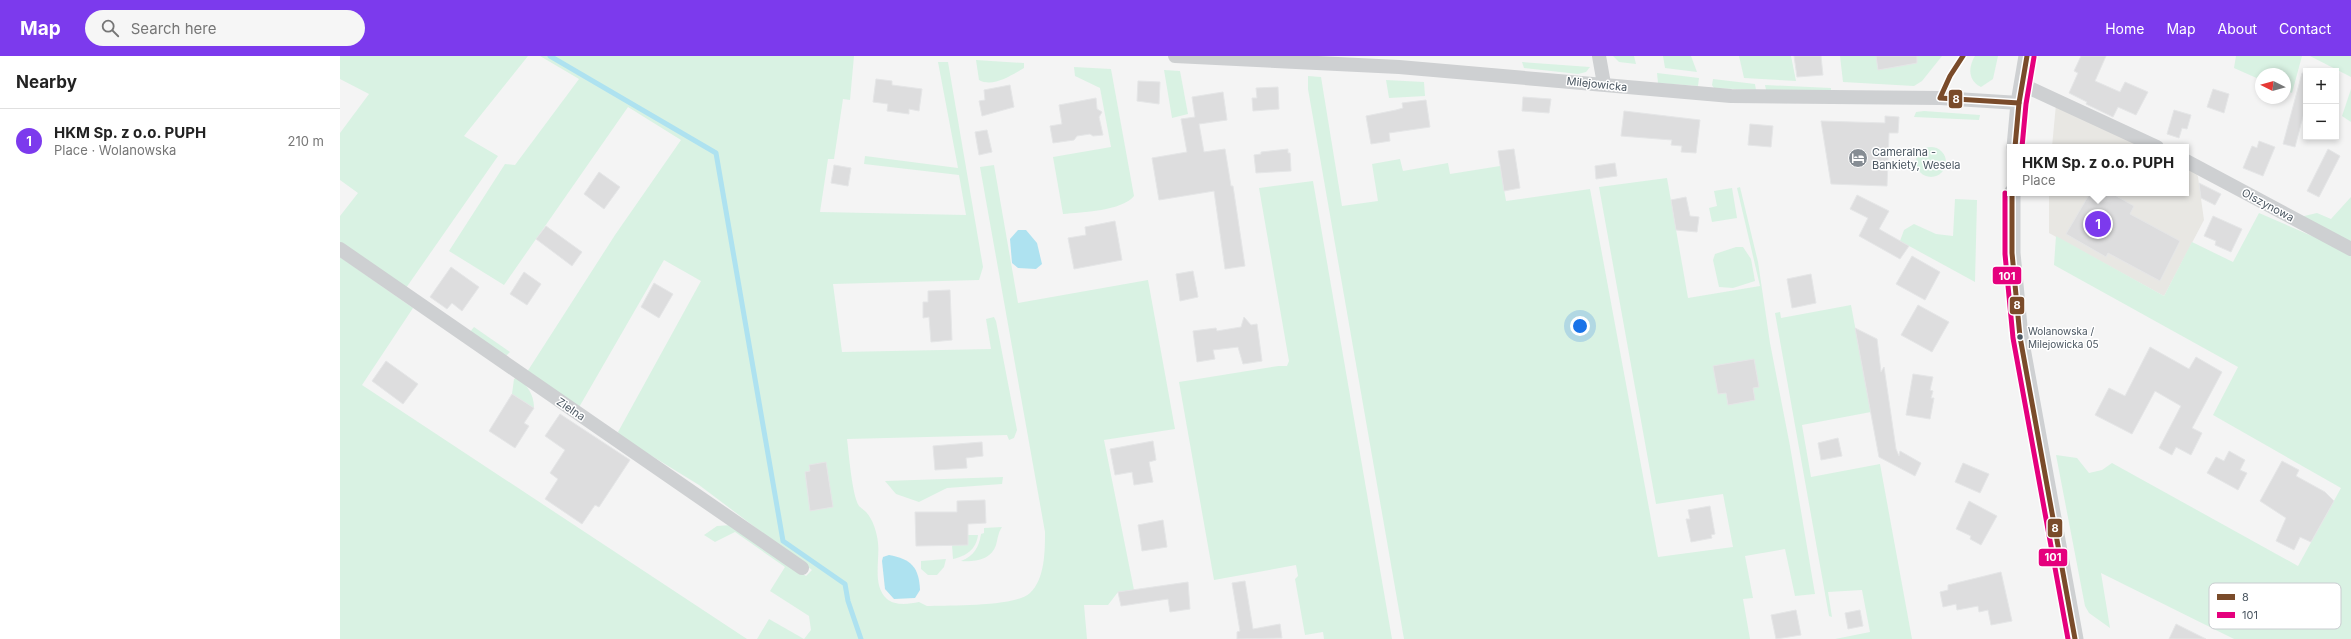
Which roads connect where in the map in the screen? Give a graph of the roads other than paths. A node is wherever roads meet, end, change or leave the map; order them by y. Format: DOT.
graph roads {
  1 [pos="1175,56"];
  2 [pos="1599,56"];
  3 [pos="2027,56"];
  4 [pos="1208,57"];
  5 [pos="1362,60"];
  6 [pos="1604,84"];
  7 [pos="2021,84"];
  8 [pos="2019,103"];
  9 [pos="2015,144"];
  10 [pos="2151,144"];
  11 [pos="2189,163"];
  12 [pos="2012,196"];
  13 [pos="340,249"];
  14 [pos="2351,249"];
  15 [pos="802,568"];
  16 [pos="2075,639"];
  1 -- 4 [label="street, Milejowicka"];
  2 -- 6 [label="street"];
  3 -- 7 [label="street"];
  4 -- 5 [label="street, Milejowicka"];
  5 -- 6 [label="street, Milejowicka"];
  6 -- 8 [label="street, Milejowicka"];
  7 -- 8 [label="street"];
  7 -- 10 [label="street"];
  8 -- 9 [label="street"];
  11 -- 14 [label="street, Olszynowa"];
  12 -- 16 [label="street"];
  13 -- 15 [label="street, Zielna"];
}
